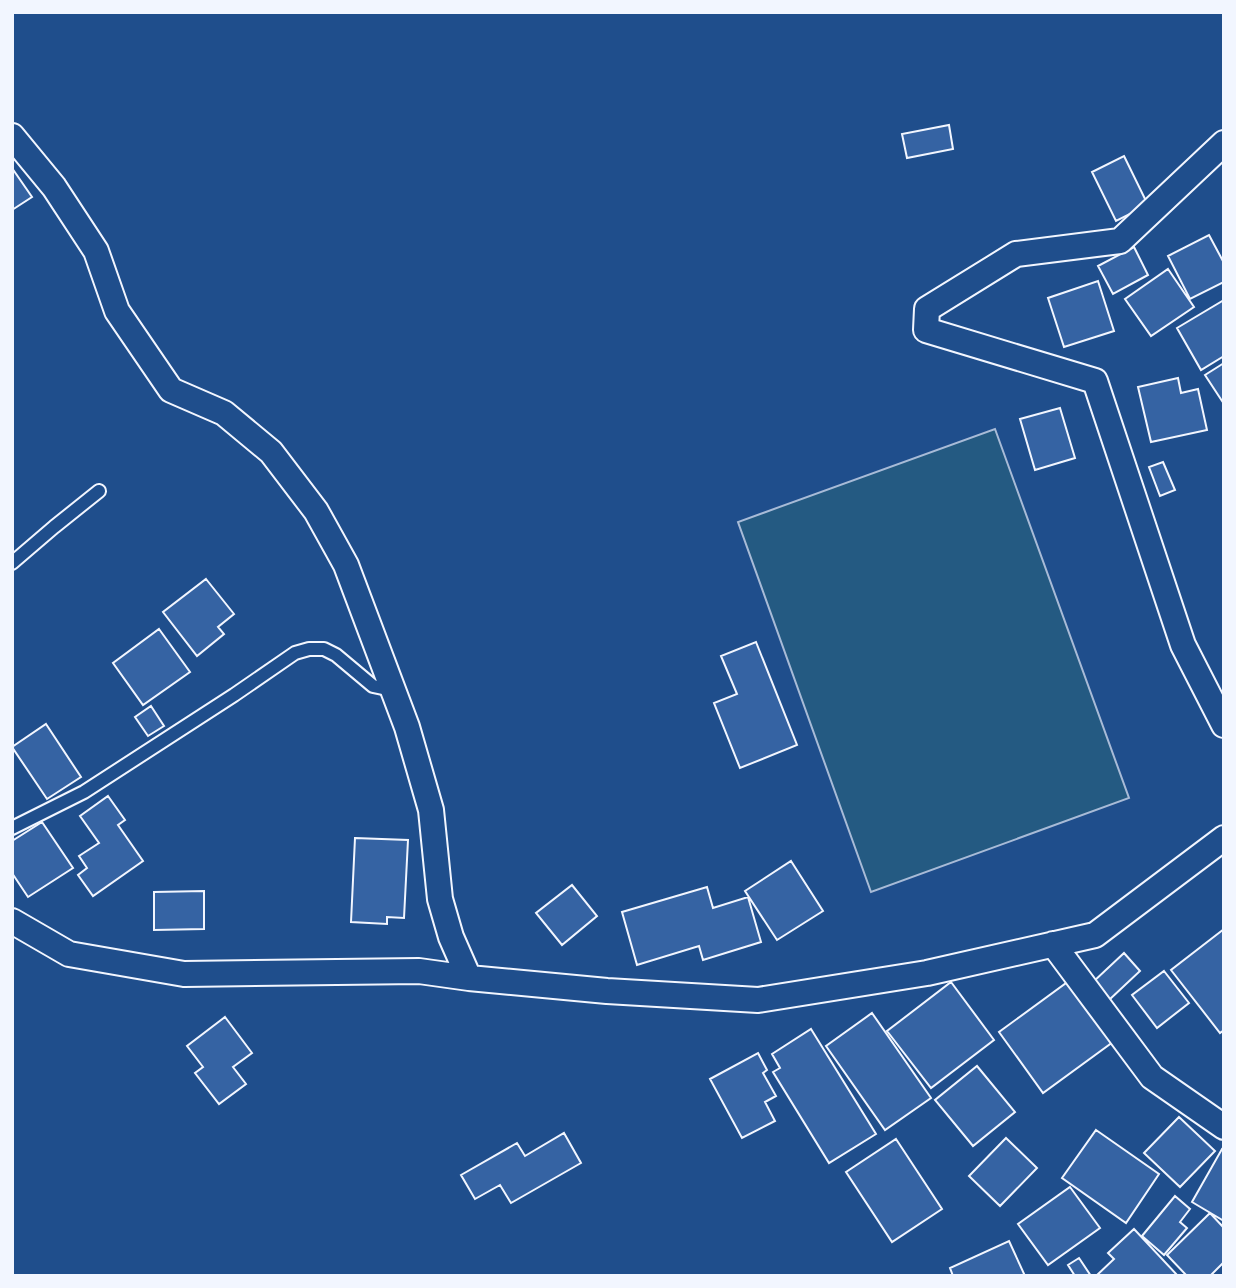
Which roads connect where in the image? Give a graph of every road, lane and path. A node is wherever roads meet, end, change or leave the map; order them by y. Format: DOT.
graph roads {
  1 [pos="12,136"];
  2 [pos="1224,143"];
  3 [pos="99,491"];
  4 [pos="12,563"];
  5 [pos="394,691"];
  6 [pos="1224,725"];
  7 [pos="12,828"];
  8 [pos="1224,838"];
  9 [pos="12,921"];
  10 [pos="1053,944"];
  11 [pos="469,978"];
  12 [pos="1224,1127"];
  1 -- 5 [label="street"];
  2 -- 6 [label="street"];
  3 -- 4 [label="lane"];
  5 -- 7 [label="lane"];
  5 -- 11 [label="street"];
  8 -- 10 [label="street"];
  9 -- 11 [label="street"];
  10 -- 11 [label="street"];
  10 -- 12 [label="street"];
}
